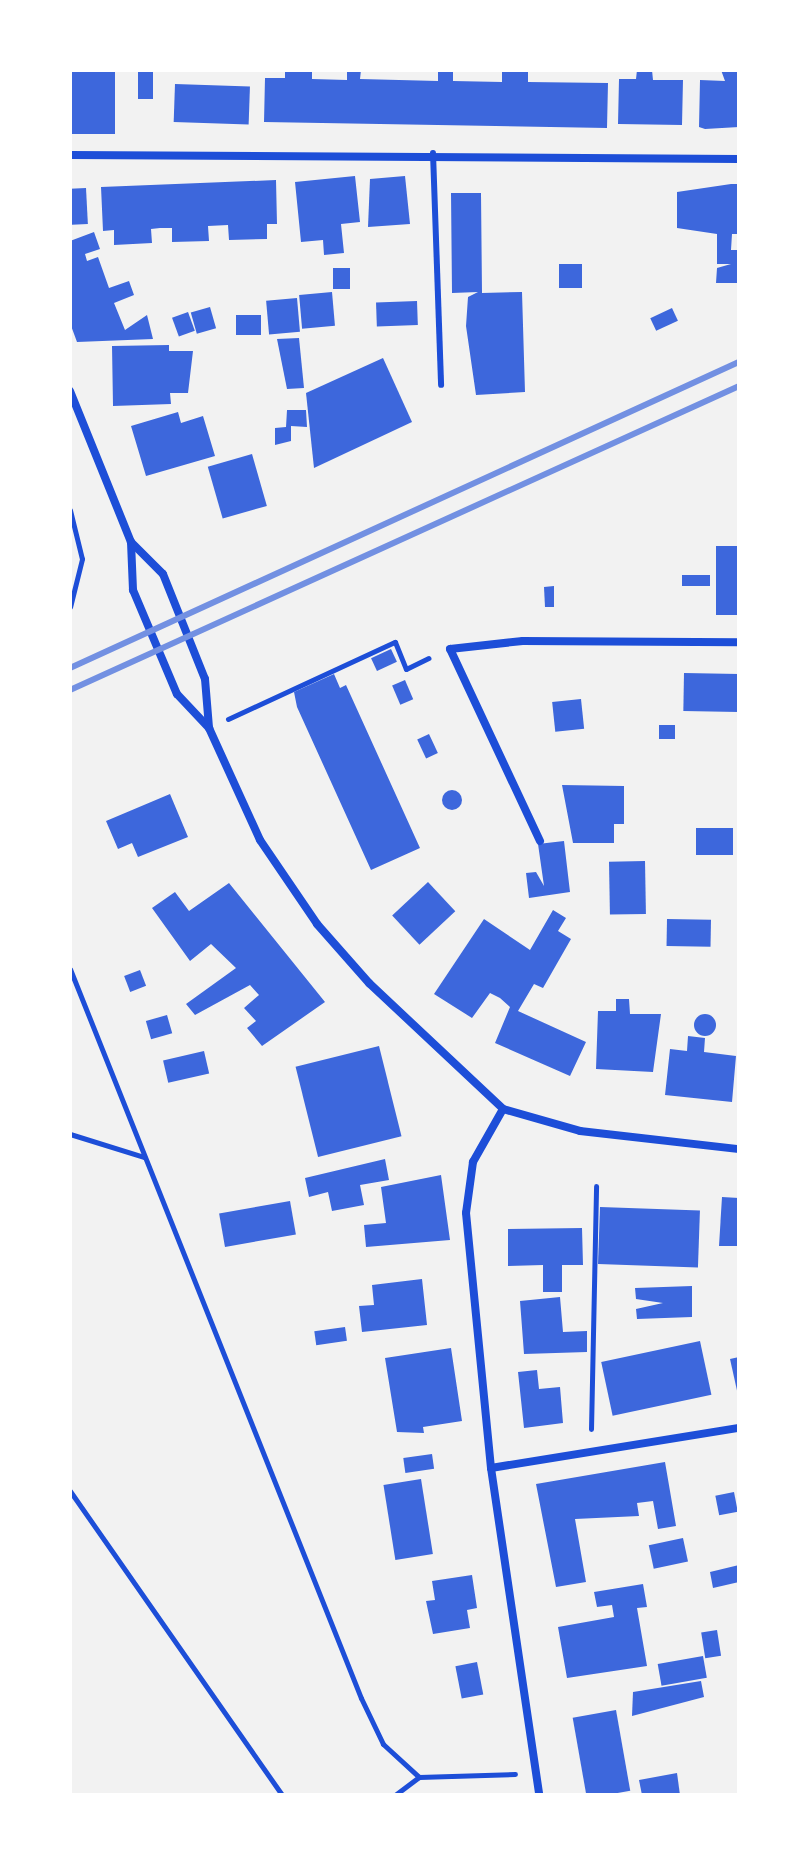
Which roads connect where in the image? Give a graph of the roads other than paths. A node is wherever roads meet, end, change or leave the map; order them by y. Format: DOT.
graph roads {
  1 [pos="433,153"];
  2 [pos="70,155"];
  3 [pos="739,159"];
  4 [pos="441,385"];
  5 [pos="70,391"];
  6 [pos="131,542"];
  7 [pos="739,642"];
  8 [pos="209,728"];
  9 [pos="540,841"];
  10 [pos="503,1109"];
  11 [pos="739,1149"];
  12 [pos="739,1428"];
  13 [pos="491,1468"];
  14 [pos="539,1795"];
  1 -- 2 [label="street"];
  1 -- 3 [label="street"];
  1 -- 4 [label="lane"];
  5 -- 6 [label="street"];
  6 -- 8 [label="street"];
  6 -- 8 [label="street"];
  7 -- 9 [label="street"];
  8 -- 10 [label="street"];
  10 -- 11 [label="street"];
  10 -- 13 [label="street"];
  12 -- 13 [label="street"];
  13 -- 14 [label="street"];
}
